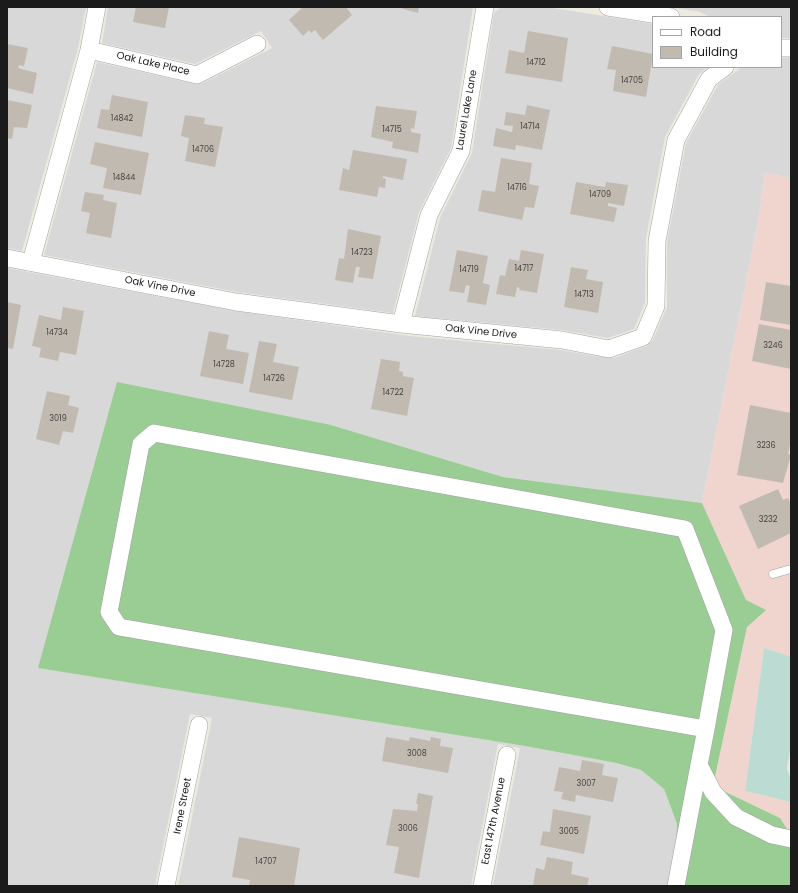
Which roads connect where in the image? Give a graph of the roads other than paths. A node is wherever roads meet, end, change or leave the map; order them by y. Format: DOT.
graph roads {
  1 [pos="97,7"];
  2 [pos="485,7"];
  3 [pos="608,7"];
  4 [pos="665,16"];
  5 [pos="257,44"];
  6 [pos="89,50"];
  7 [pos="724,68"];
  8 [pos="7,258"];
  9 [pos="31,262"];
  10 [pos="402,324"];
  11 [pos="791,569"];
  12 [pos="773,574"];
  13 [pos="199,725"];
  14 [pos="706,729"];
  15 [pos="507,756"];
  16 [pos="699,765"];
  17 [pos="791,839"];
  18 [pos="166,886"];
  19 [pos="482,886"];
  20 [pos="676,886"];
  1 -- 6 [label="street"];
  2 -- 10 [label="street, Laurel Lake Lane"];
  3 -- 4 [label="street"];
  5 -- 6 [label="street, Oak Lake Place"];
  6 -- 9 [label="street"];
  7 -- 10 [label="street, Oak Vine Drive"];
  8 -- 9 [label="street, Oak Vine Drive"];
  9 -- 10 [label="street, Oak Vine Drive"];
  11 -- 12 [label="lane"];
  13 -- 18 [label="street, Irene Street"];
  14 -- 14 [label="street"];
  14 -- 16 [label="street"];
  15 -- 19 [label="street, East 147th Avenue"];
  16 -- 17 [label="street"];
  16 -- 20 [label="street"];
}
